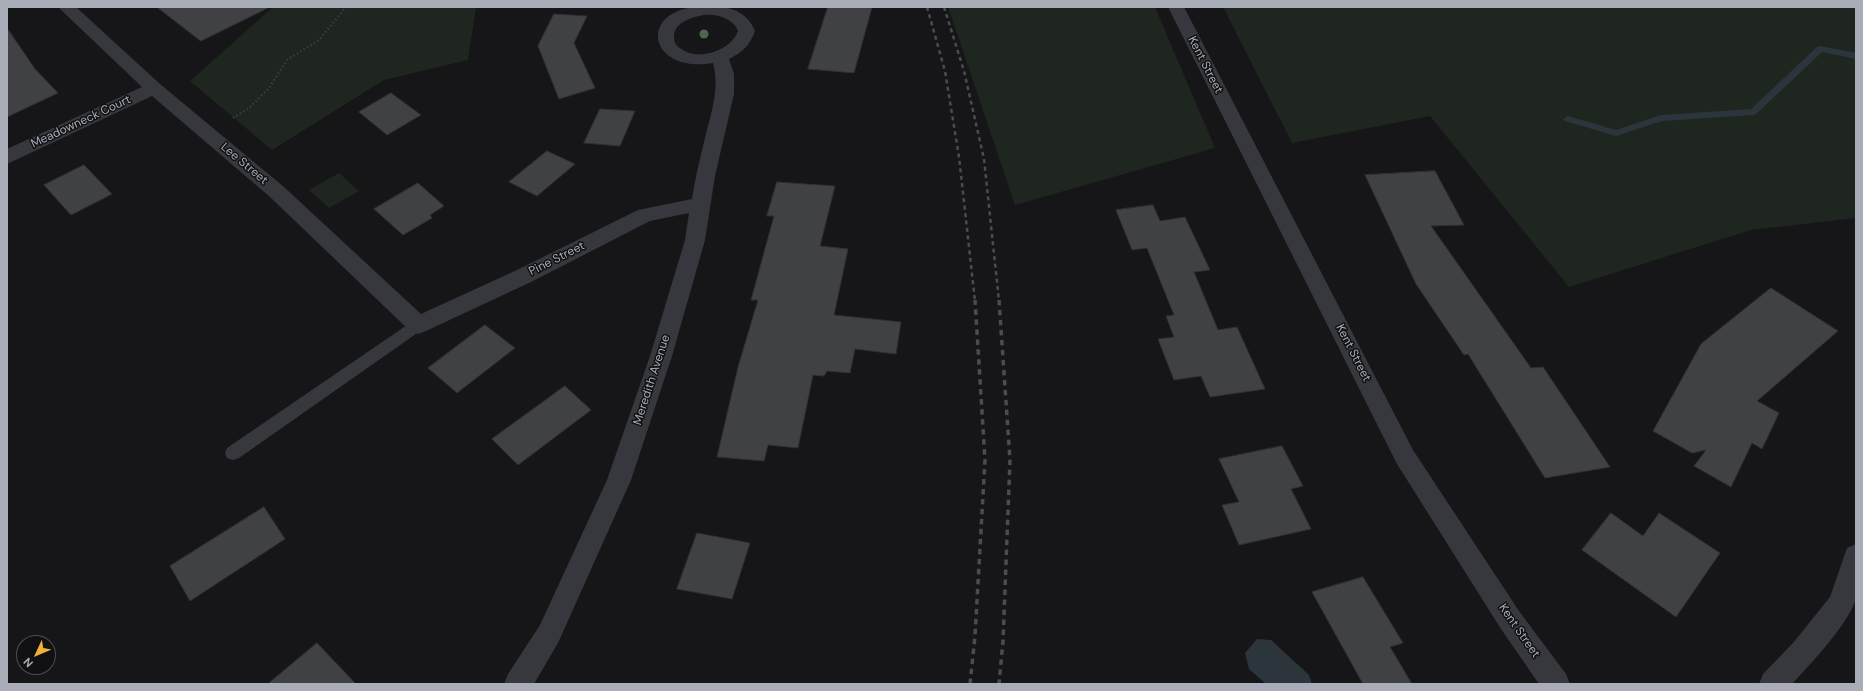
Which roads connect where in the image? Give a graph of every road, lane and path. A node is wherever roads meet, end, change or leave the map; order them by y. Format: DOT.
graph roads {
  1 [pos="66,7"];
  2 [pos="346,7"];
  3 [pos="1176,7"];
  4 [pos="720,57"];
  5 [pos="154,88"];
  6 [pos="208,134"];
  7 [pos="7,157"];
  8 [pos="700,204"];
  9 [pos="418,325"];
  10 [pos="233,453"];
  11 [pos="1856,556"];
  12 [pos="518,684"];
  13 [pos="1556,684"];
  14 [pos="1773,684"];
  1 -- 5 [label="street, Lee Street"];
  2 -- 6 [label="path"];
  3 -- 13 [label="street, Kent Street"];
  4 -- 8 [label="street, Meredith Avenue"];
  5 -- 6 [label="street, Lee Street"];
  5 -- 7 [label="street, Meadowneck Court"];
  6 -- 9 [label="street, Lee Street"];
  8 -- 9 [label="street, Pine Street"];
  8 -- 12 [label="street, Meredith Avenue"];
  9 -- 10 [label="lane"];
  11 -- 14 [label="street"];
}
